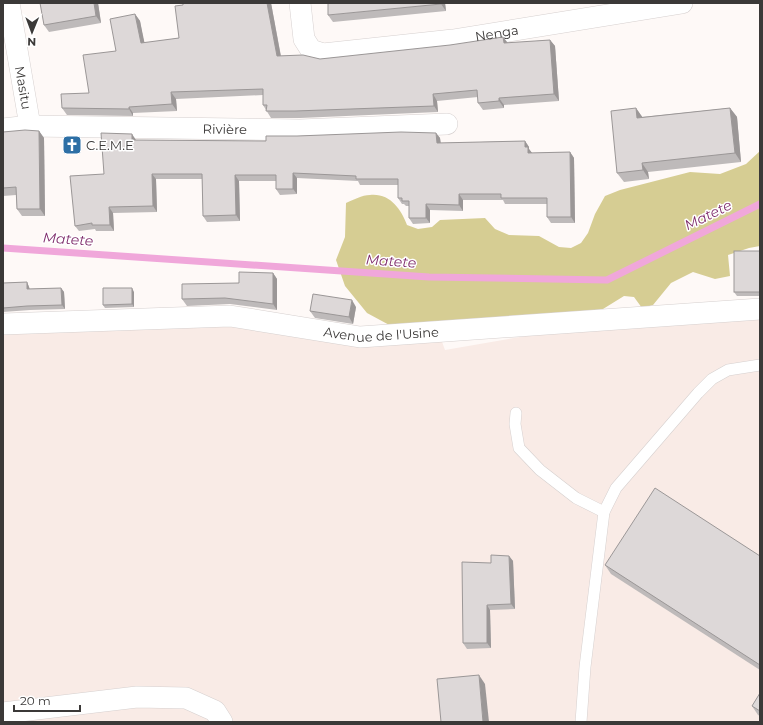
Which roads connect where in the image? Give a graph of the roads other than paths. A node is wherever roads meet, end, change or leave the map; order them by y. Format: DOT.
graph roads {
  1 [pos="9,3"];
  2 [pos="300,3"];
  3 [pos="682,3"];
  4 [pos="447,124"];
  5 [pos="30,126"];
  6 [pos="3,129"];
  7 [pos="760,309"];
  8 [pos="3,324"];
  9 [pos="760,364"];
  10 [pos="516,413"];
  11 [pos="604,512"];
  12 [pos="3,713"];
  13 [pos="222,722"];
  14 [pos="581,722"];
  1 -- 5 [label="street, Masitu"];
  2 -- 3 [label="street, Nenga"];
  4 -- 5 [label="street, Rivière"];
  5 -- 6 [label="street, Rivière"];
  7 -- 8 [label="street, Avenue de l'Usine"];
  9 -- 11 [label="lane"];
  10 -- 11 [label="lane"];
  11 -- 14 [label="lane"];
  12 -- 13 [label="street"];
}
